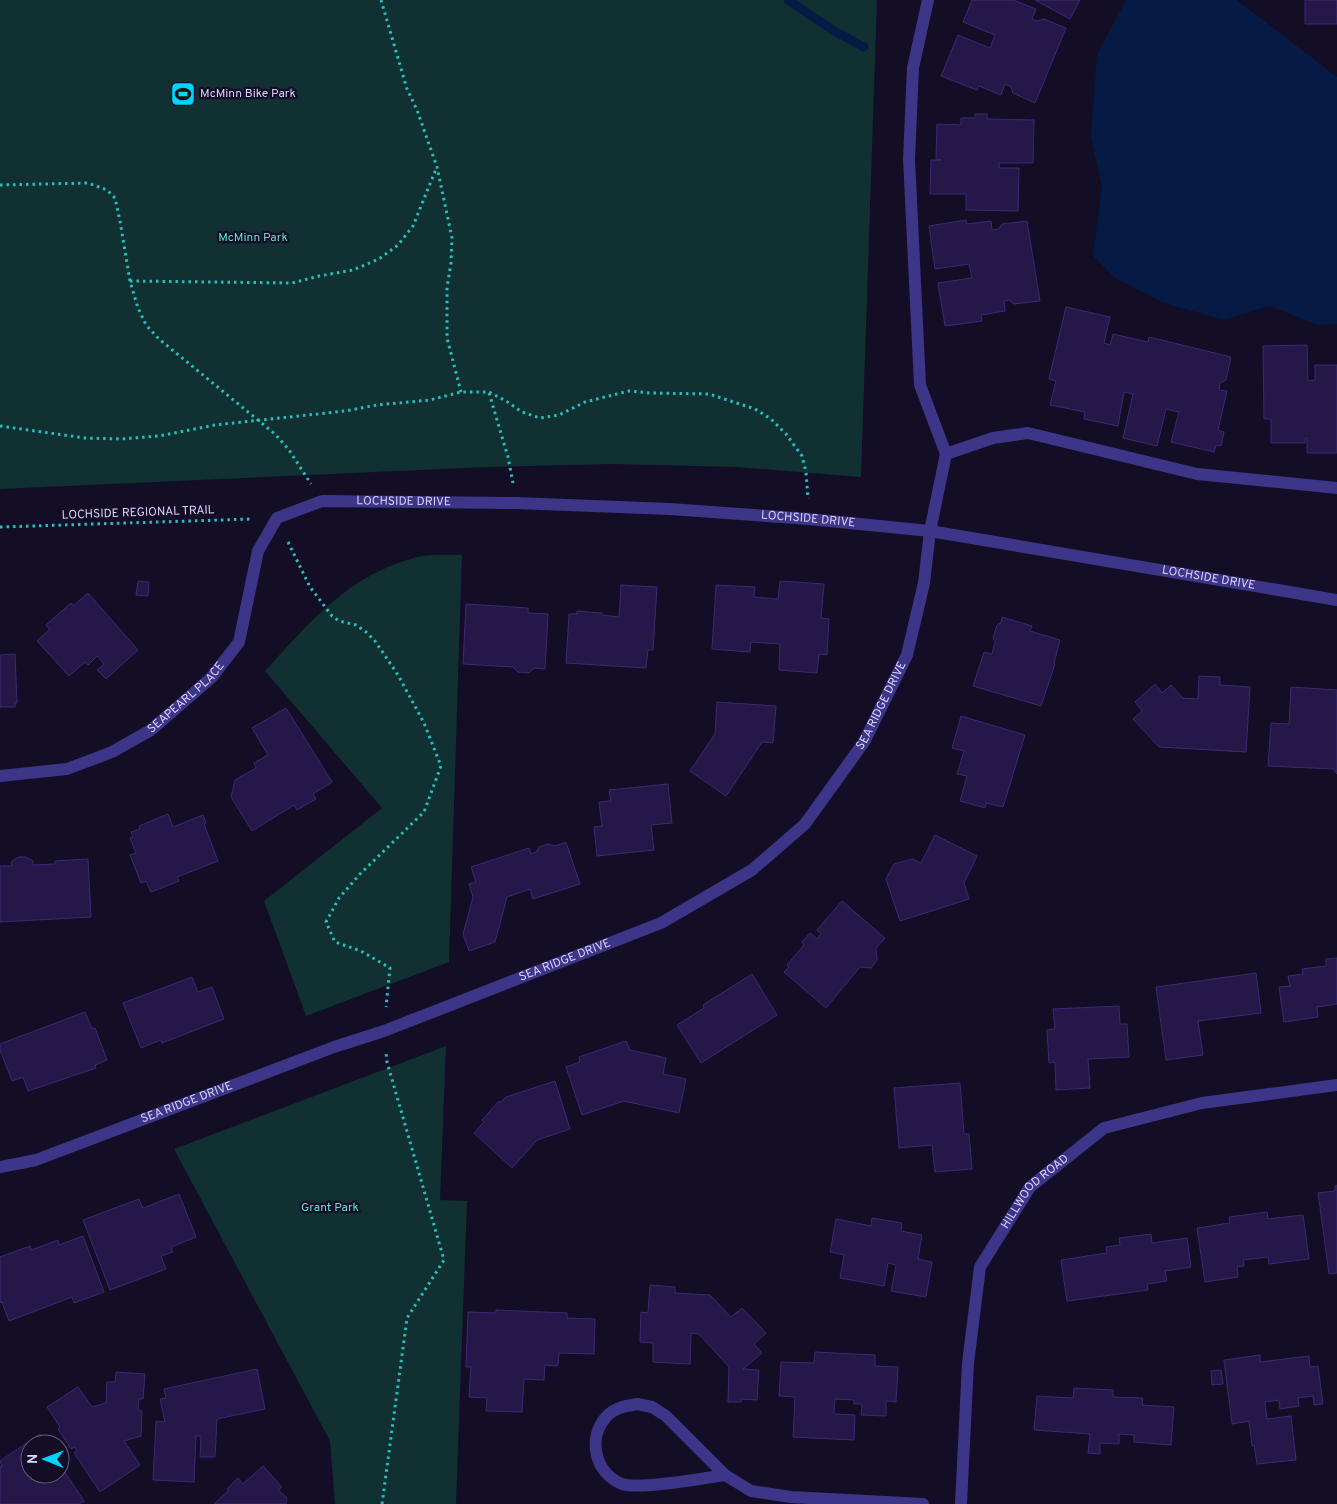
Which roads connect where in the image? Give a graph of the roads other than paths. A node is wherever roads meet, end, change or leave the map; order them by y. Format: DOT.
graph roads {
  1 [pos="928,0"];
  2 [pos="946,454"];
  3 [pos="1337,488"];
  4 [pos="277,518"];
  5 [pos="930,531"];
  6 [pos="1337,600"];
  7 [pos="0,776"];
  8 [pos="1337,1085"];
  9 [pos="0,1167"];
  10 [pos="725,1475"];
  11 [pos="923,1504"];
  12 [pos="961,1504"];
  1 -- 2 [label="street"];
  2 -- 3 [label="street"];
  2 -- 5 [label="street, SEA RIDGE DRIVE"];
  4 -- 5 [label="street, LOCHSIDE DRIVE"];
  4 -- 7 [label="street, SEAPEARL PLACE"];
  5 -- 6 [label="street, LOCHSIDE DRIVE"];
  5 -- 9 [label="street, SEA RIDGE DRIVE"];
  8 -- 12 [label="street, HILLWOOD ROAD"];
  10 -- 10 [label="street"];
  10 -- 11 [label="street"];
}
